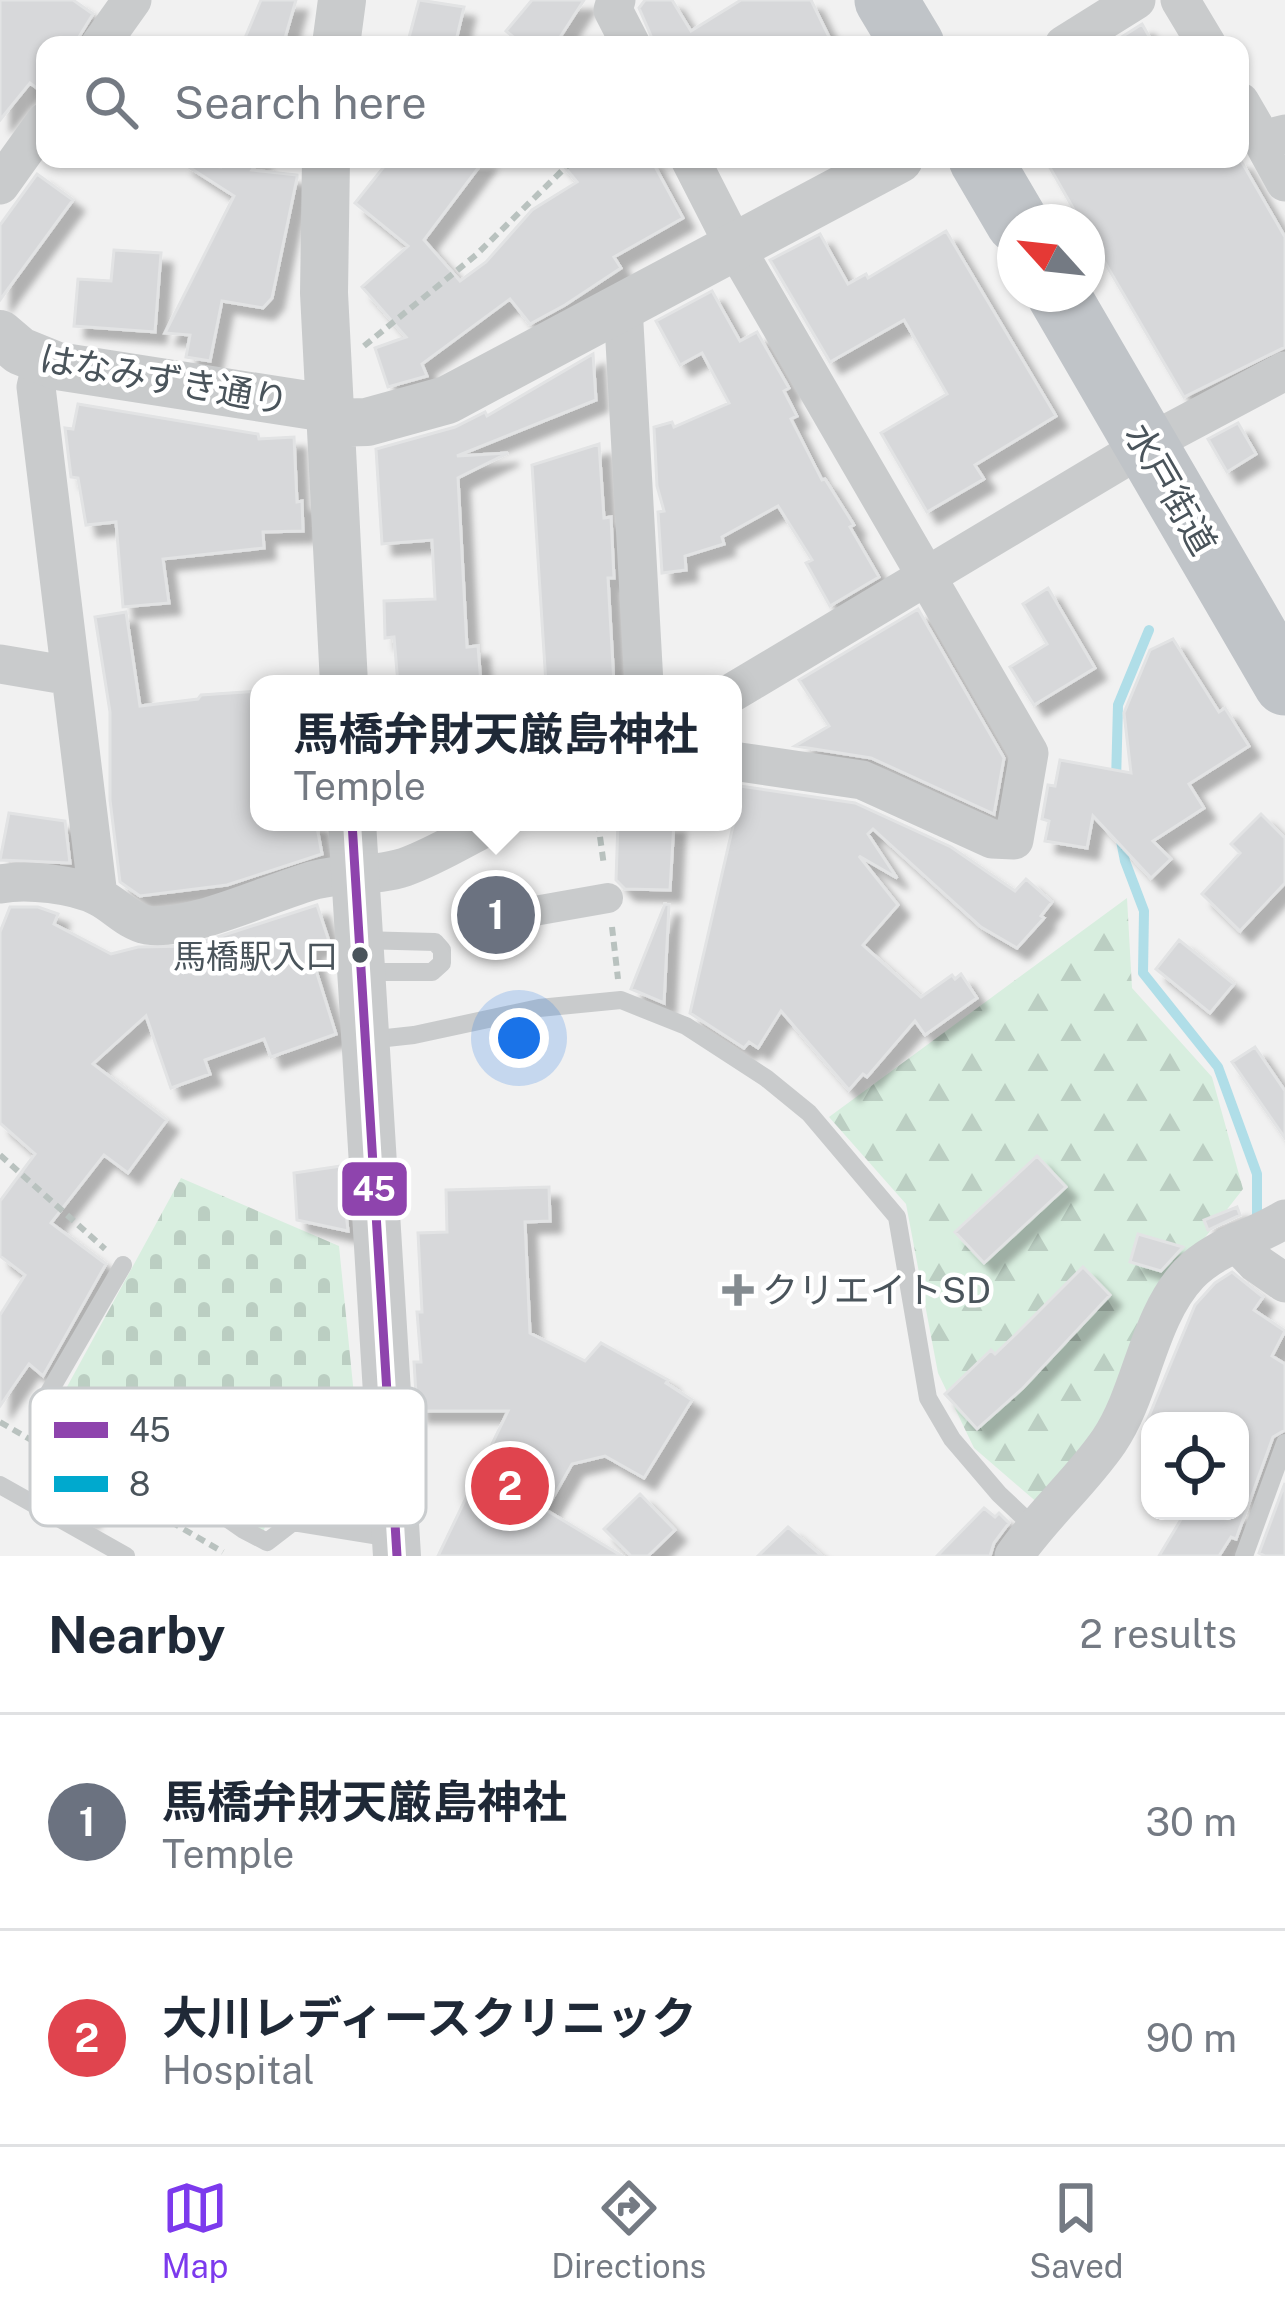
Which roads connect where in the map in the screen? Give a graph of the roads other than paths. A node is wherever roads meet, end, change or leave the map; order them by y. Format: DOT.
graph roads {
  1 [pos="132,0"];
  2 [pos="342,0"];
  3 [pos="616,0"];
  4 [pos="886,0"];
  5 [pos="1136,0"];
  6 [pos="1180,0"];
  7 [pos="106,36"];
  8 [pos="337,36"];
  9 [pos="627,36"];
  10 [pos="908,36"];
  11 [pos="1078,36"];
  12 [pos="1202,36"];
  13 [pos="1249,111"];
  14 [pos="36,135"];
  15 [pos="1274,137"];
  16 [pos="326,168"];
  17 [pos="695,168"];
  18 [pos="881,168"];
  19 [pos="985,168"];
  20 [pos="1285,182"];
  21 [pos="0,185"];
  22 [pos="1006,204"];
  23 [pos="734,245"];
  24 [pos="623,306"];
  25 [pos="1068,312"];
  26 [pos="0,334"];
  27 [pos="42,362"];
  28 [pos="1285,371"];
  29 [pos="330,415"];
  30 [pos="1146,446"];
  31 [pos="925,576"];
  32 [pos="0,664"];
  33 [pos="344,675"];
  34 [pos="644,675"];
  35 [pos="71,676"];
  36 [pos="1285,684"];
  37 [pos="742,687"];
  38 [pos="742,762"];
  39 [pos="353,831"];
  40 [pos="478,831"];
  41 [pos="356,877"];
  42 [pos="0,884"];
  43 [pos="98,896"];
  44 [pos="608,898"];
  45 [pos="506,916"];
  46 [pos="368,1040"];
  47 [pos="1260,1231"];
  48 [pos="123,1265"];
  49 [pos="1285,1283"];
  50 [pos="51,1388"];
  51 [pos="388,1388"];
  52 [pos="1285,1443"];
  53 [pos="0,1485"];
  54 [pos="30,1502"];
  55 [pos="73,1526"];
  56 [pos="238,1526"];
  57 [pos="287,1526"];
  58 [pos="309,1526"];
  59 [pos="1025,1542"];
  60 [pos="397,1547"];
  61 [pos="126,1556"];
  62 [pos="1244,1556"];
  1 -- 7 [label="street"];
  2 -- 8 [label="street"];
  3 -- 9 [label="street"];
  4 -- 10 [label="highway"];
  5 -- 11 [label="street"];
  6 -- 12 [label="street"];
  13 -- 15 [label="street"];
  14 -- 21 [label="street"];
  15 -- 20 [label="street"];
  16 -- 29 [label="street"];
  17 -- 23 [label="street"];
  18 -- 23 [label="street, はなみずき通り"];
  19 -- 22 [label="highway"];
  23 -- 24 [label="street, はなみずき通り"];
  23 -- 31 [label="street"];
  24 -- 29 [label="street, はなみずき通り"];
  24 -- 34 [label="street"];
  25 -- 30 [label="highway, 水戸街道"];
  26 -- 27 [label="street, はなみずき通り"];
  27 -- 29 [label="street, はなみずき通り"];
  27 -- 35 [label="street"];
  28 -- 30 [label="street"];
  29 -- 33 [label="street"];
  30 -- 31 [label="street"];
  30 -- 36 [label="highway, 水戸街道"];
  31 -- 37 [label="street"];
  31 -- 38 [label="street"];
  32 -- 35 [label="street"];
  35 -- 43 [label="street"];
  39 -- 41 [label="street"];
  40 -- 41 [label="street"];
  41 -- 43 [label="street"];
  41 -- 46 [label="street"];
  42 -- 43 [label="street"];
  44 -- 45 [label="street"];
  46 -- 51 [label="street"];
  46 -- 59 [label="lane"];
  47 -- 49 [label="street"];
  47 -- 59 [label="street"];
  48 -- 50 [label="lane"];
  52 -- 62 [label="lane"];
  53 -- 54 [label="lane"];
  55 -- 61 [label="lane"];
  56 -- 57 [label="lane"];
  58 -- 60 [label="lane"];
}
